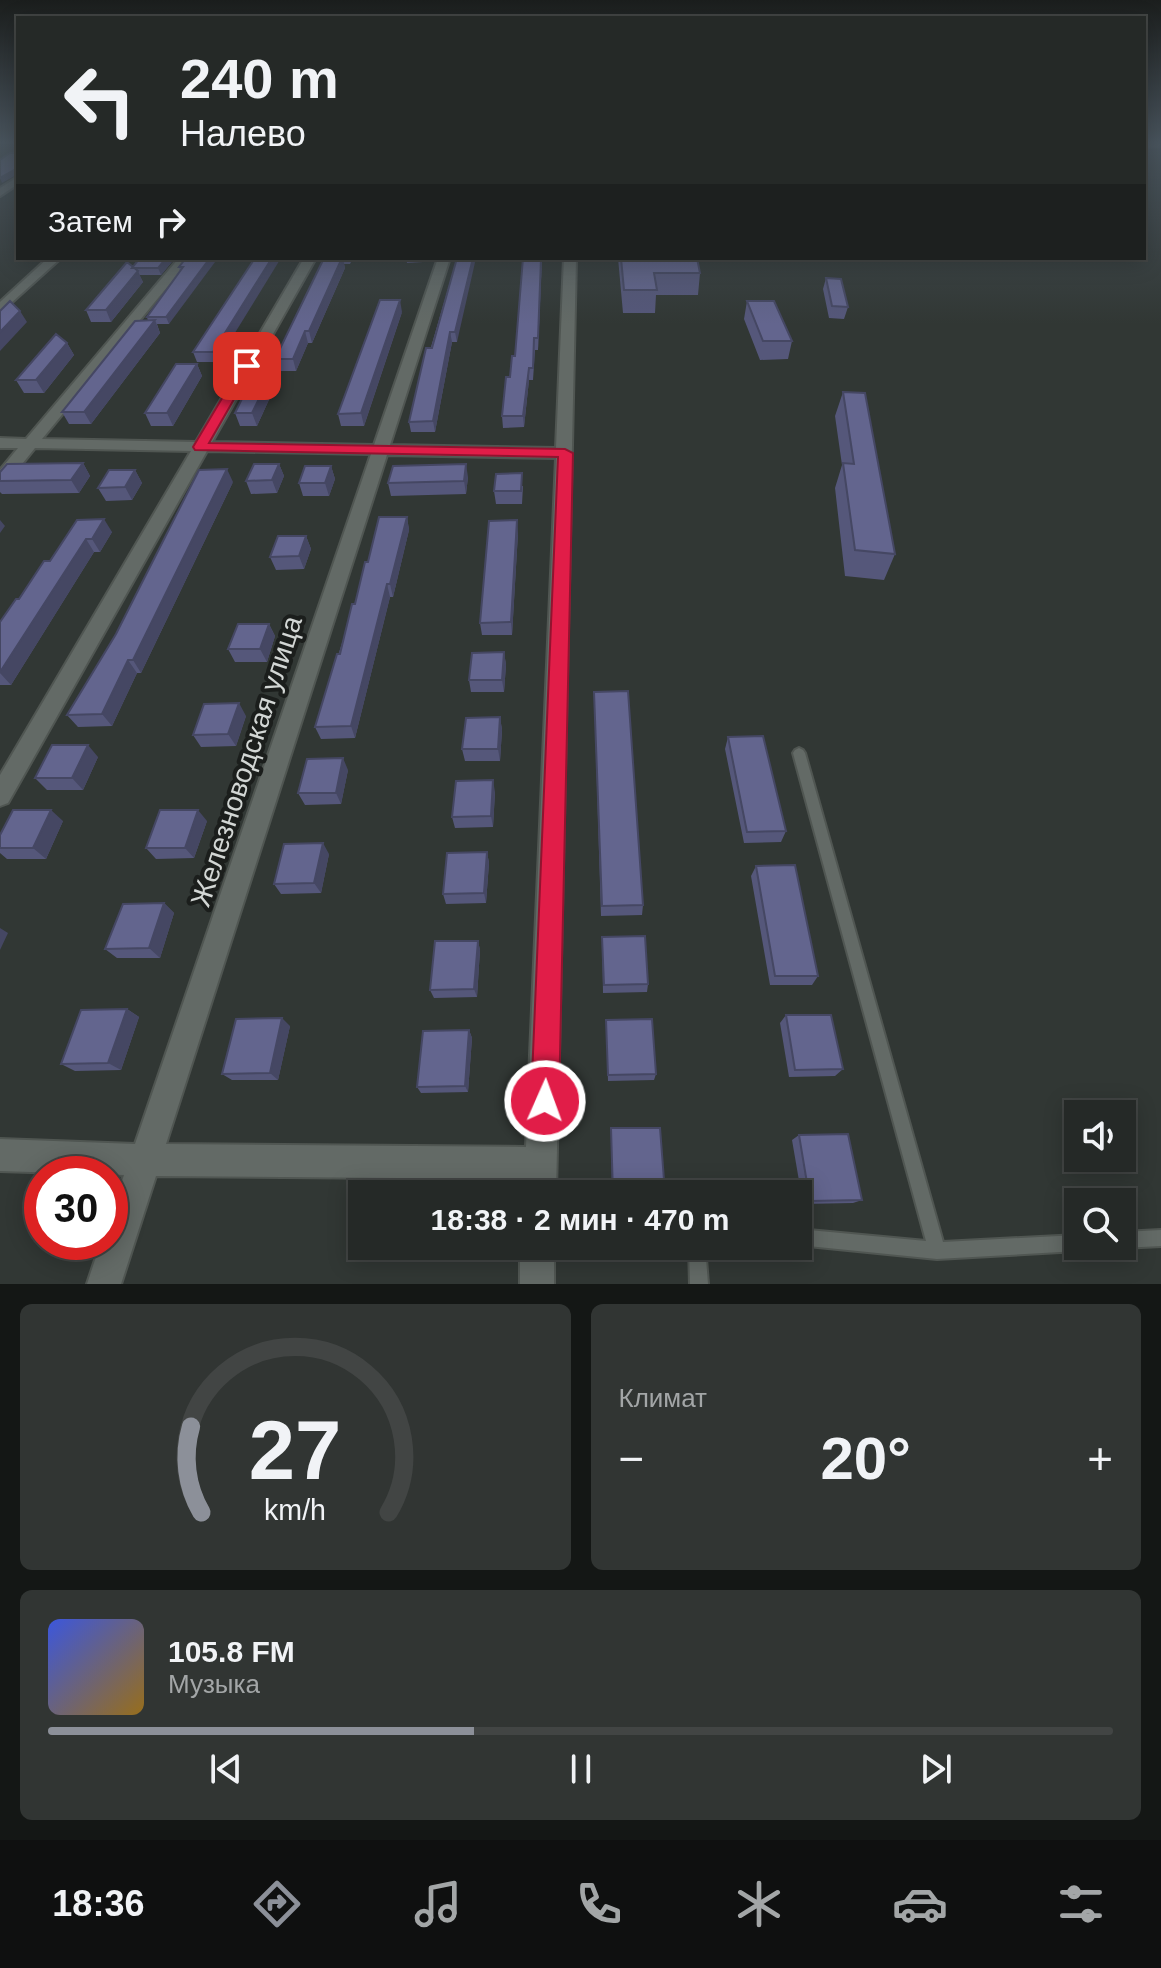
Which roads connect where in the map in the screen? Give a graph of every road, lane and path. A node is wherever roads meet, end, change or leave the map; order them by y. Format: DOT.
graph roads {
  1 [pos="53,260"];
  2 [pos="183,260"];
  3 [pos="309,260"];
  4 [pos="443,260"];
  5 [pos="570,260"];
  6 [pos="0,309"];
  7 [pos="0,443"];
  8 [pos="30,444"];
  9 [pos="200,447"];
  10 [pos="381,450"];
  11 [pos="565,453"];
  12 [pos="0,480"];
  13 [pos="799,753"];
  14 [pos="0,796"];
  15 [pos="0,1155"];
  16 [pos="144,1160"];
  17 [pos="542,1178"];
  18 [pos="812,1238"];
  19 [pos="1161,1238"];
  20 [pos="1136,1239"];
  21 [pos="1064,1244"];
  22 [pos="937,1251"];
  23 [pos="537,1260"];
  24 [pos="698,1260"];
  25 [pos="104,1284"];
  26 [pos="537,1284"];
  27 [pos="699,1284"];
  1 -- 6 [label="street"];
  2 -- 8 [label="street"];
  3 -- 9 [label="street"];
  4 -- 10 [label="street, Железноводская улица"];
  5 -- 11 [label="street"];
  7 -- 8 [label="street"];
  8 -- 9 [label="street"];
  8 -- 12 [label="street"];
  9 -- 10 [label="street"];
  9 -- 14 [label="street"];
  10 -- 11 [label="street"];
  10 -- 16 [label="street, Железноводская улица"];
  11 -- 17 [label="street"];
  13 -- 22 [label="lane"];
  15 -- 16 [label="street"];
  16 -- 17 [label="street"];
  16 -- 25 [label="street, Железноводская улица"];
  18 -- 22 [label="lane"];
  19 -- 20 [label="lane"];
  21 -- 22 [label="lane"];
  23 -- 26 [label="street"];
  24 -- 27 [label="lane"];
}
